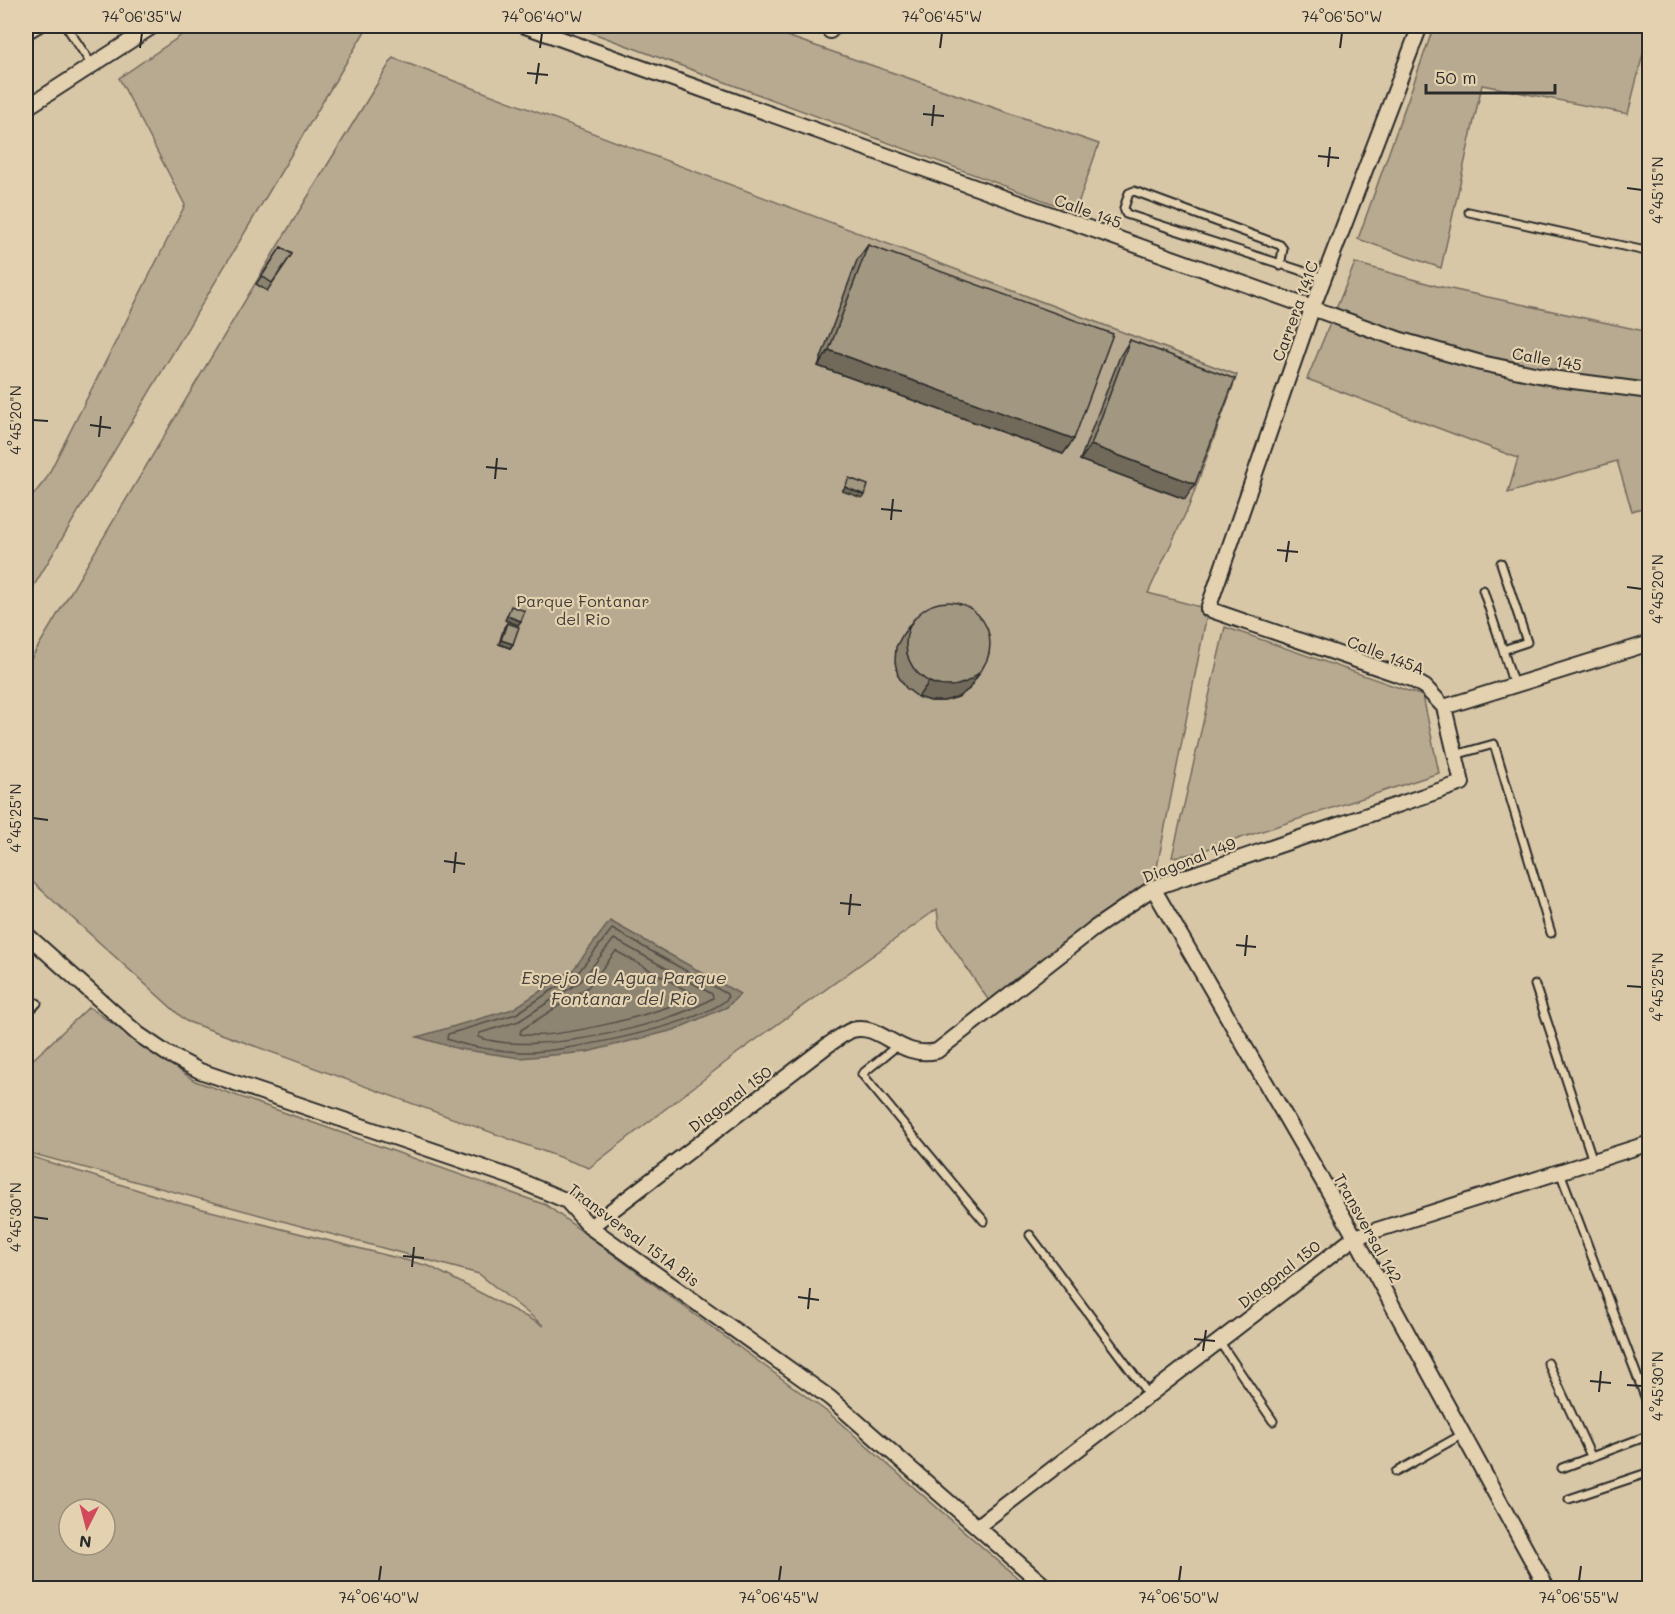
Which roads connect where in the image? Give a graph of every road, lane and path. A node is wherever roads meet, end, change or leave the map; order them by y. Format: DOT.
graph roads {
  1 [pos="43,26"];
  2 [pos="66,26"];
  3 [pos="153,26"];
  4 [pos="525,26"];
  5 [pos="1420,26"];
  6 [pos="26,36"];
  7 [pos="92,65"];
  8 [pos="26,108"];
  9 [pos="1469,212"];
  10 [pos="1650,252"];
  11 [pos="1280,266"];
  12 [pos="1324,278"];
  13 [pos="1312,309"];
  14 [pos="1650,391"];
  15 [pos="1501,563"];
  16 [pos="1483,590"];
  17 [pos="1208,609"];
  18 [pos="1650,643"];
  19 [pos="1503,650"];
  20 [pos="1514,686"];
  21 [pos="1444,707"];
  22 [pos="1455,755"];
  23 [pos="1153,888"];
  24 [pos="1551,933"];
  25 [pos="26,934"];
  26 [pos="1535,985"];
  27 [pos="37,1003"];
  28 [pos="26,1014"];
  29 [pos="898,1045"];
  30 [pos="1650,1143"];
  31 [pos="1593,1161"];
  32 [pos="1560,1172"];
  33 [pos="984,1221"];
  34 [pos="590,1227"];
  35 [pos="1030,1235"];
  36 [pos="1355,1237"];
  37 [pos="1219,1341"];
  38 [pos="1548,1363"];
  39 [pos="1149,1395"];
  40 [pos="1650,1410"];
  41 [pos="1274,1421"];
  42 [pos="1463,1434"];
  43 [pos="1650,1435"];
  44 [pos="1591,1456"];
  45 [pos="1562,1468"];
  46 [pos="1396,1472"];
  47 [pos="1650,1472"];
  48 [pos="1569,1499"];
  49 [pos="978,1526"];
  50 [pos="1047,1588"];
  51 [pos="1547,1588"];
  1 -- 6 [label="lane"];
  2 -- 7 [label="lane"];
  3 -- 7 [label="street"];
  4 -- 13 [label="street, Calle 145"];
  5 -- 12 [label="street, Carrera 141C"];
  7 -- 8 [label="street"];
  9 -- 10 [label="lane"];
  11 -- 11 [label="lane"];
  11 -- 12 [label="lane"];
  12 -- 13 [label="street, Carrera 141C"];
  13 -- 14 [label="street, Calle 145"];
  13 -- 17 [label="street, Carrera 141C"];
  15 -- 19 [label="lane"];
  16 -- 19 [label="lane"];
  17 -- 21 [label="street, Calle 145A"];
  18 -- 20 [label="street"];
  19 -- 20 [label="lane"];
  20 -- 21 [label="street"];
  21 -- 22 [label="street"];
  22 -- 23 [label="street, Diagonal 149"];
  22 -- 24 [label="lane"];
  23 -- 29 [label="street, Diagonal 149"];
  23 -- 36 [label="street, Transversal 142"];
  25 -- 34 [label="street, Transversal 151A Bis"];
  26 -- 31 [label="lane"];
  27 -- 28 [label="lane"];
  29 -- 33 [label="lane"];
  29 -- 34 [label="street, Diagonal 150"];
  30 -- 31 [label="street, Diagonal 150"];
  31 -- 32 [label="street, Diagonal 150"];
  32 -- 36 [label="street, Diagonal 150"];
  32 -- 40 [label="lane"];
  34 -- 49 [label="street, Transversal 151A Bis"];
  35 -- 39 [label="lane"];
  36 -- 37 [label="street, Diagonal 150"];
  36 -- 42 [label="street, Transversal 142"];
  37 -- 39 [label="street, Diagonal 150"];
  37 -- 41 [label="lane"];
  38 -- 44 [label="lane"];
  39 -- 49 [label="street, Diagonal 150"];
  42 -- 46 [label="lane"];
  42 -- 51 [label="street, Transversal 142"];
  43 -- 44 [label="lane"];
  44 -- 45 [label="lane"];
  47 -- 48 [label="lane"];
  49 -- 50 [label="street, Transversal 151A Bis"];
}
